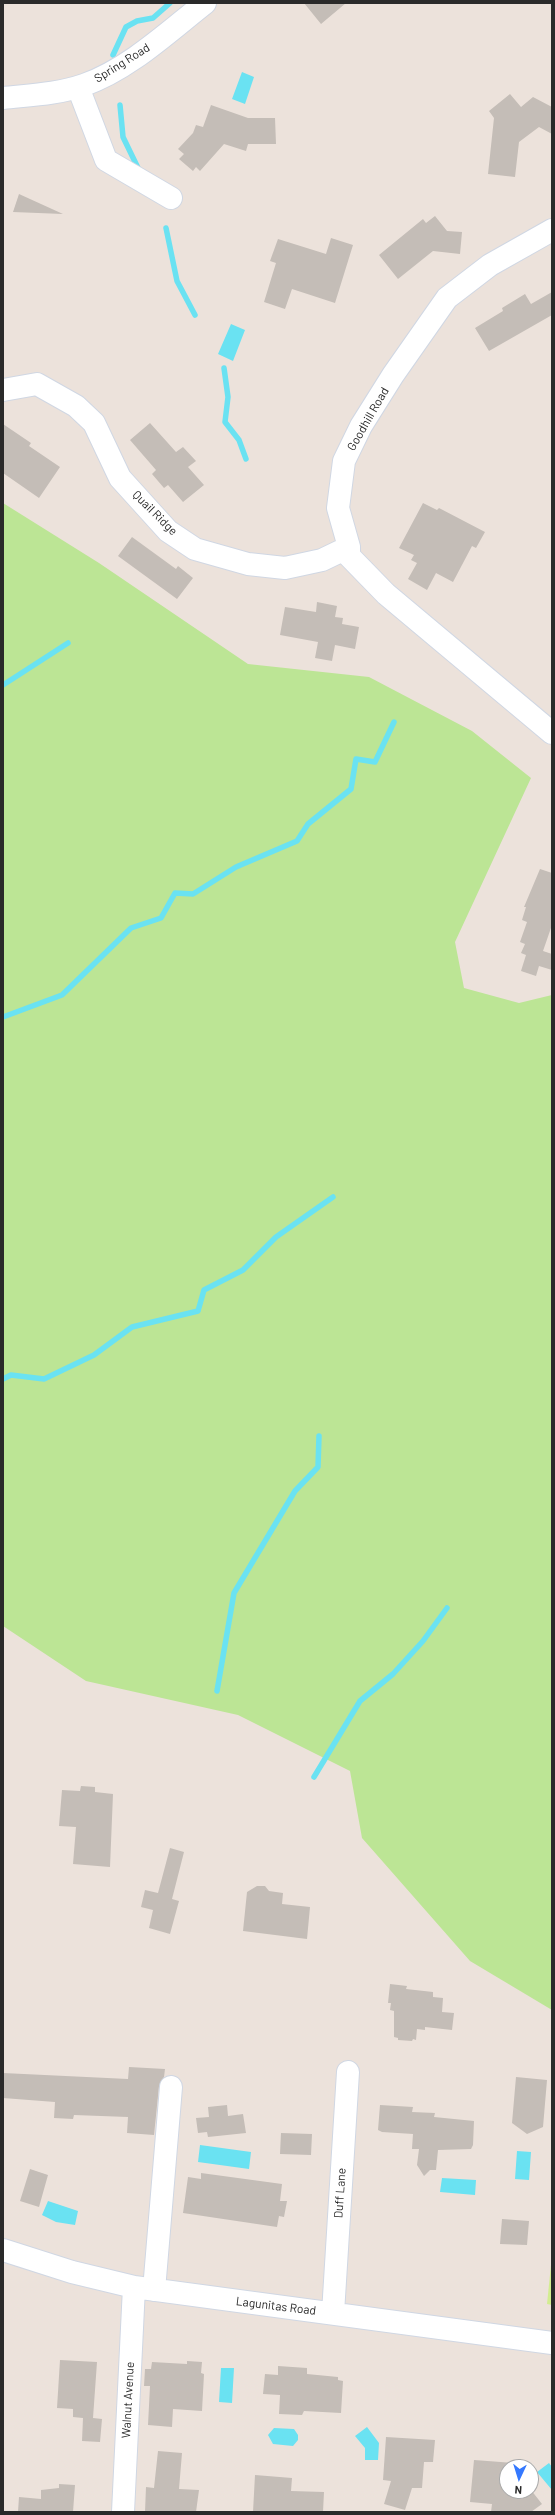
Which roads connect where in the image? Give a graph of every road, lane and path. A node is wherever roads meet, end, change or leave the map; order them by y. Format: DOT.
graph roads {
  1 [pos="205,3"];
  2 [pos="78,87"];
  3 [pos="3,98"];
  4 [pos="171,198"];
  5 [pos="552,230"];
  6 [pos="3,390"];
  7 [pos="349,547"];
  8 [pos="552,732"];
  9 [pos="348,2072"];
  10 [pos="171,2087"];
  11 [pos="3,2250"];
  12 [pos="144,2289"];
  13 [pos="333,2313"];
  14 [pos="552,2343"];
  15 [pos="123,2512"];
  1 -- 2 [label="street, Spring Road"];
  2 -- 3 [label="street, Spring Road"];
  2 -- 4 [label="street"];
  5 -- 7 [label="street, Goodhill Road"];
  6 -- 7 [label="street, Quail Ridge"];
  7 -- 8 [label="street, Goodhill Road"];
  9 -- 13 [label="street, Duff Lane"];
  10 -- 12 [label="street, Walnut Avenue"];
  11 -- 12 [label="street, Lagunitas Road"];
  12 -- 13 [label="street, Lagunitas Road"];
  12 -- 15 [label="street, Walnut Avenue"];
  13 -- 14 [label="street, Lagunitas Road"];
}
